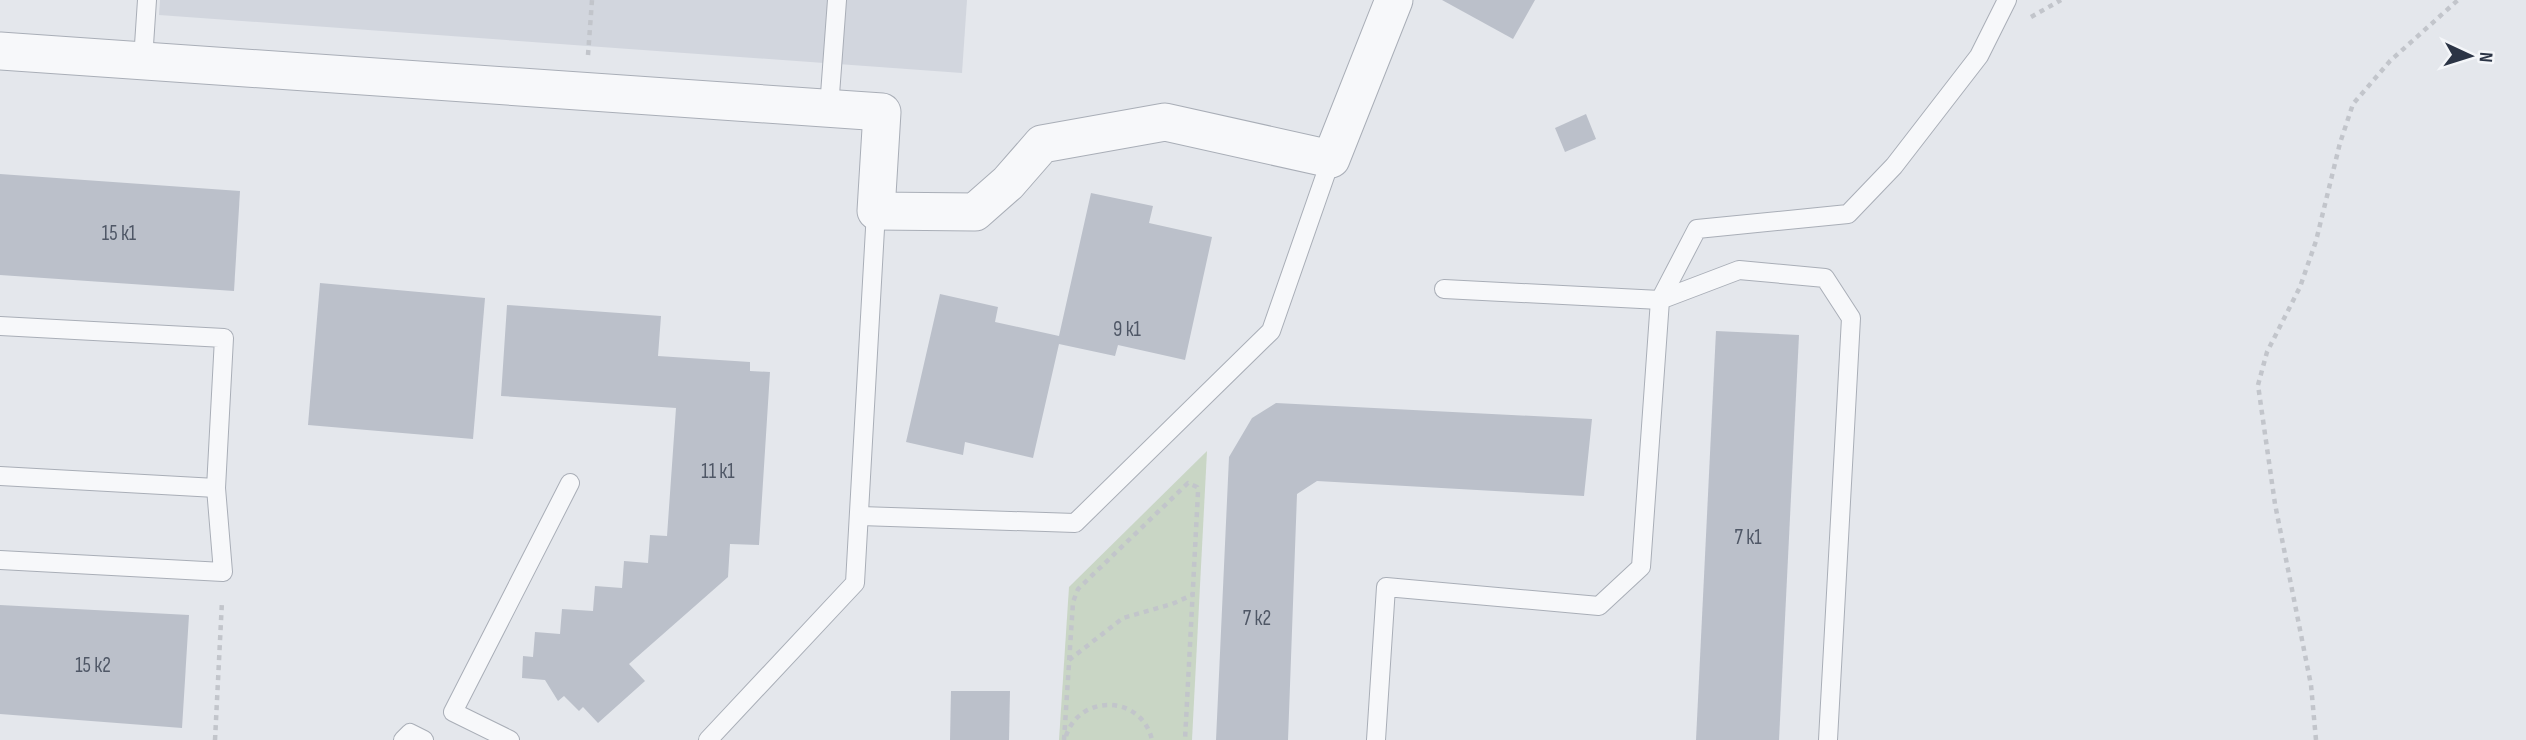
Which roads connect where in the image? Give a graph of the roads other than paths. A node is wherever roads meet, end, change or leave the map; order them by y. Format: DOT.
graph roads {
  1 [pos="147,0"];
  2 [pos="837,0"];
  3 [pos="1394,0"];
  4 [pos="2007,0"];
  5 [pos="0,51"];
  6 [pos="143,60"];
  7 [pos="829,108"];
  8 [pos="1331,159"];
  9 [pos="876,211"];
  10 [pos="1444,289"];
  11 [pos="1660,300"];
  12 [pos="0,326"];
  13 [pos="0,476"];
  14 [pos="570,483"];
  15 [pos="216,488"];
  16 [pos="860,516"];
  17 [pos="0,560"];
  18 [pos="403,740"];
  19 [pos="424,740"];
  20 [pos="510,740"];
  21 [pos="708,740"];
  22 [pos="1376,740"];
  23 [pos="1828,740"];
  1 -- 6 [label="lane"];
  2 -- 7 [label="lane"];
  3 -- 8 [label="street"];
  4 -- 11 [label="lane"];
  5 -- 6 [label="street"];
  6 -- 7 [label="street"];
  7 -- 9 [label="street"];
  8 -- 9 [label="street"];
  8 -- 16 [label="lane"];
  9 -- 16 [label="lane"];
  10 -- 11 [label="lane"];
  11 -- 22 [label="lane"];
  11 -- 23 [label="lane"];
  12 -- 15 [label="lane"];
  13 -- 15 [label="lane"];
  14 -- 20 [label="lane"];
  15 -- 17 [label="lane"];
  16 -- 21 [label="lane"];
  18 -- 19 [label="lane"];
}
